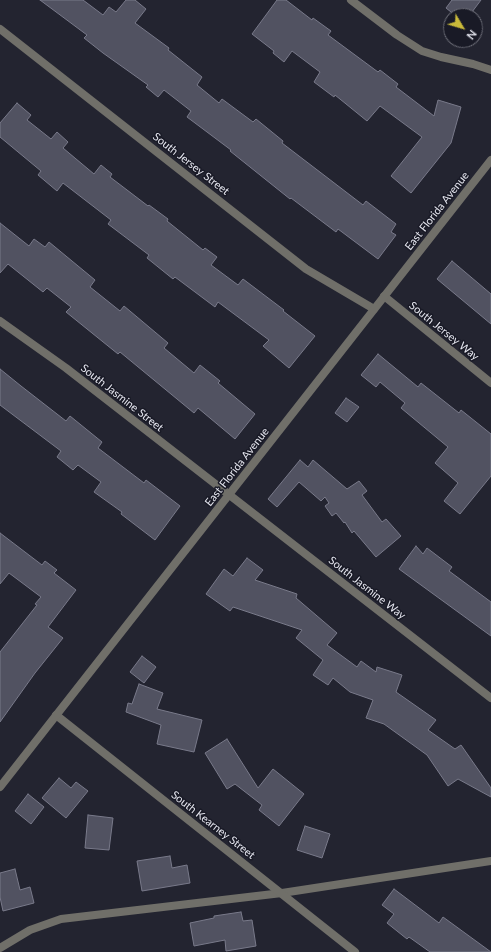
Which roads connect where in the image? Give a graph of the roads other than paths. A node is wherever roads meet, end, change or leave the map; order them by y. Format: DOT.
graph roads {
  1 [pos="351,0"];
  2 [pos="0,29"];
  3 [pos="491,70"];
  4 [pos="491,160"];
  5 [pos="384,296"];
  6 [pos="374,308"];
  7 [pos="0,321"];
  8 [pos="491,383"];
  9 [pos="229,495"];
  10 [pos="491,698"];
  11 [pos="56,715"];
  12 [pos="0,787"];
  13 [pos="491,861"];
  14 [pos="282,893"];
  15 [pos="0,948"];
  16 [pos="355,952"];
  1 -- 3 [label="street"];
  2 -- 6 [label="street, South Jersey Street"];
  4 -- 5 [label="street, East Florida Avenue"];
  5 -- 6 [label="street, East Florida Avenue"];
  5 -- 8 [label="street, South Jersey Way"];
  6 -- 9 [label="street, East Florida Avenue"];
  7 -- 9 [label="street, South Jasmine Street"];
  9 -- 10 [label="street, South Jasmine Way"];
  9 -- 11 [label="street, East Florida Avenue"];
  11 -- 12 [label="street, East Florida Avenue"];
  11 -- 14 [label="street, South Kearney Street"];
  13 -- 14 [label="street"];
  14 -- 15 [label="street"];
  14 -- 16 [label="street, South Kearney Street"];
}
